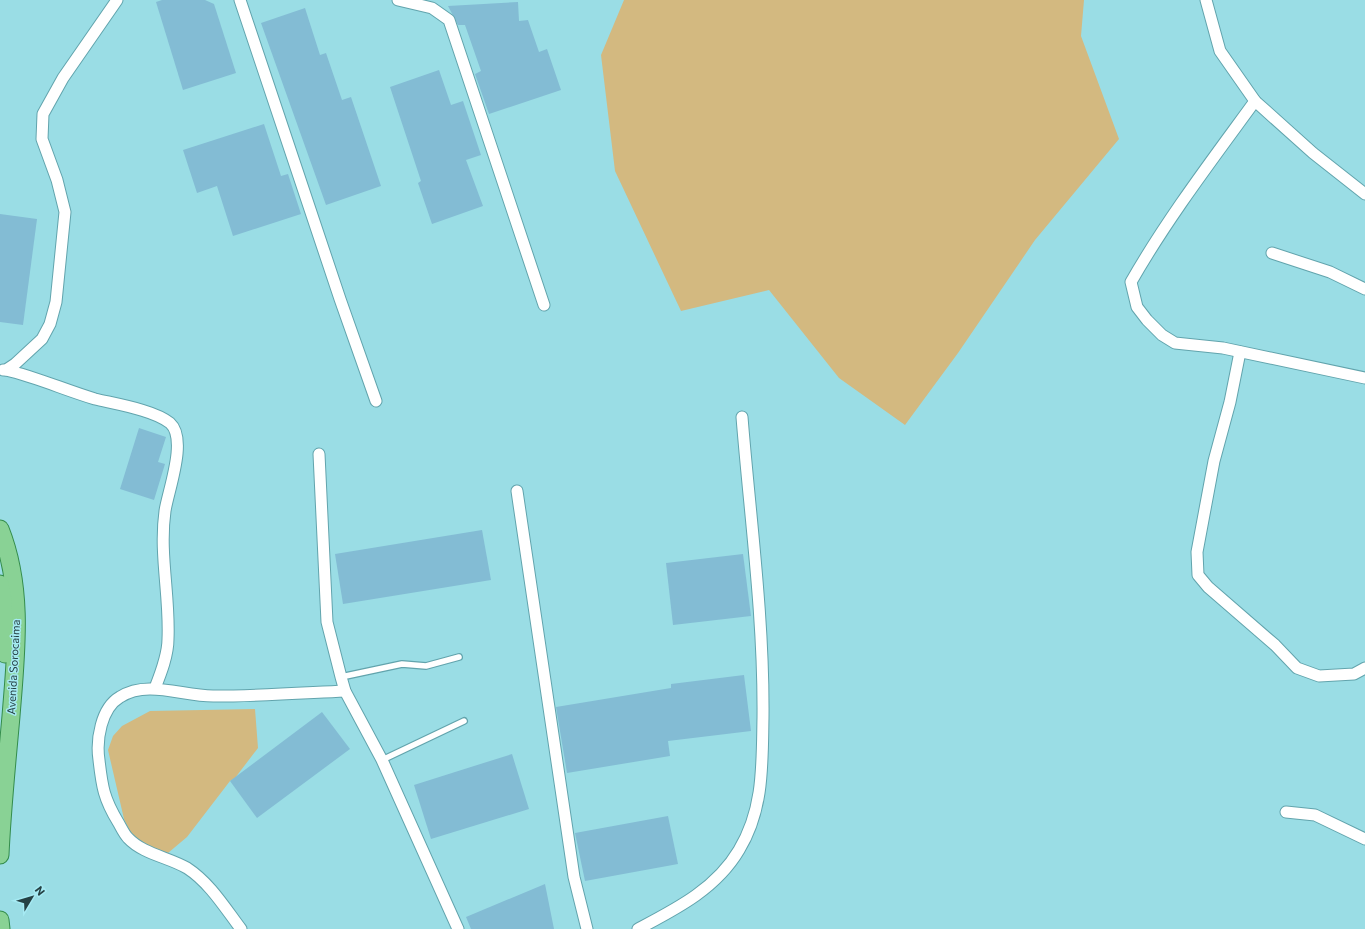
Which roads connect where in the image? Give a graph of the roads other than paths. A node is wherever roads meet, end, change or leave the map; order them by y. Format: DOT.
graph roads {
  1 [pos="117,0"];
  2 [pos="240,0"];
  3 [pos="398,0"];
  4 [pos="1206,0"];
  5 [pos="1255,101"];
  6 [pos="1365,194"];
  7 [pos="1272,253"];
  8 [pos="1365,288"];
  9 [pos="544,305"];
  10 [pos="1240,352"];
  11 [pos="3,370"];
  12 [pos="1365,378"];
  13 [pos="376,401"];
  14 [pos="742,416"];
  15 [pos="319,454"];
  16 [pos="517,491"];
  17 [pos="0,529"];
  18 [pos="0,584"];
  19 [pos="459,657"];
  20 [pos="1365,668"];
  21 [pos="340,677"];
  22 [pos="155,688"];
  23 [pos="345,691"];
  24 [pos="0,720"];
  25 [pos="464,721"];
  26 [pos="382,760"];
  27 [pos="1286,812"];
  28 [pos="1365,839"];
  29 [pos="0,855"];
  30 [pos="0,920"];
  31 [pos="1,929"];
  32 [pos="241,929"];
  33 [pos="458,929"];
  34 [pos="587,929"];
  35 [pos="638,929"];
  1 -- 11 [label="street"];
  2 -- 13 [label="street"];
  3 -- 9 [label="street"];
  4 -- 5 [label="street"];
  5 -- 6 [label="street"];
  5 -- 10 [label="street"];
  7 -- 8 [label="street"];
  10 -- 12 [label="street"];
  10 -- 20 [label="street"];
  11 -- 22 [label="street"];
  14 -- 35 [label="street"];
  15 -- 21 [label="street"];
  16 -- 34 [label="street"];
  17 -- 29 [label="main road, Avenida Sorocaima"];
  18 -- 24 [label="main road, Avenida Sorocaima"];
  19 -- 21 [label="lane"];
  21 -- 23 [label="street"];
  22 -- 23 [label="street"];
  22 -- 32 [label="street"];
  23 -- 26 [label="street"];
  25 -- 26 [label="lane"];
  26 -- 33 [label="street"];
  27 -- 28 [label="street"];
  30 -- 31 [label="main road"];
}
